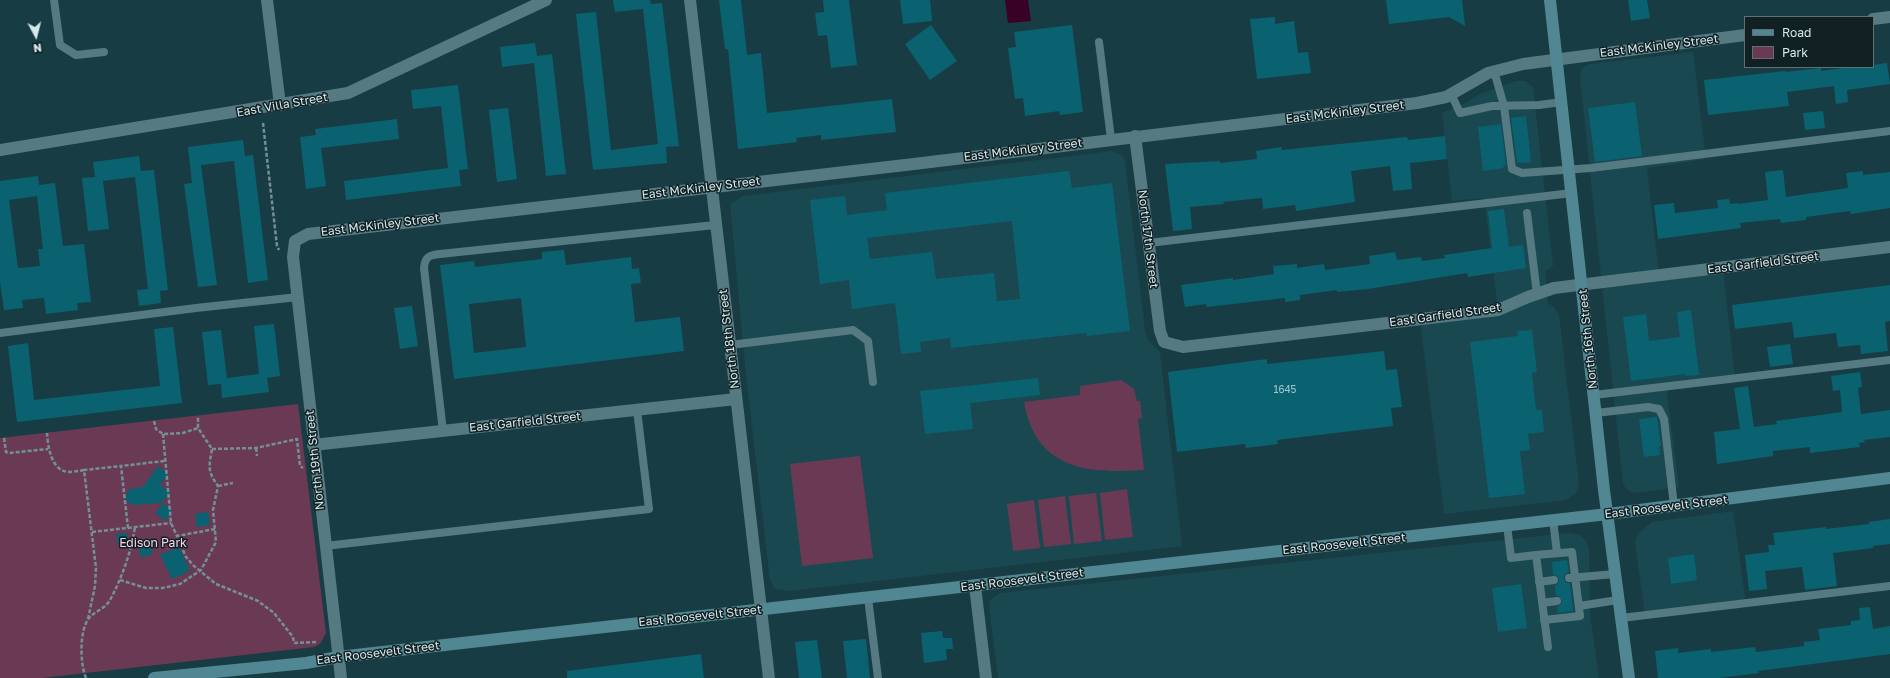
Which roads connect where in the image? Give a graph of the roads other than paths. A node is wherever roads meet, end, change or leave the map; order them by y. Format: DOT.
graph roads {
  1 [pos="54,0"];
  2 [pos="267,0"];
  3 [pos="690,0"];
  4 [pos="1550,0"];
  5 [pos="541,1"];
  6 [pos="1890,17"];
  7 [pos="1874,19"];
  8 [pos="1744,35"];
  9 [pos="1099,42"];
  10 [pos="104,52"];
  11 [pos="1557,59"];
  12 [pos="1494,71"];
  13 [pos="1451,94"];
  14 [pos="1562,102"];
  15 [pos="280,105"];
  16 [pos="1504,106"];
  17 [pos="1890,130"];
  18 [pos="1135,136"];
  19 [pos="1112,139"];
  20 [pos="0,150"];
  21 [pos="1569,169"];
  22 [pos="711,187"];
  23 [pos="1572,194"];
  24 [pos="1527,214"];
  25 [pos="715,225"];
  26 [pos="295,241"];
  27 [pos="1149,243"];
  28 [pos="1890,247"];
  29 [pos="1582,285"];
  30 [pos="1537,294"];
  31 [pos="298,297"];
  32 [pos="0,333"];
  33 [pos="1164,342"];
  34 [pos="730,345"];
  35 [pos="1890,360"];
  36 [pos="873,382"];
  37 [pos="1594,395"];
  38 [pos="736,399"];
  39 [pos="636,410"];
  40 [pos="1596,413"];
  41 [pos="443,431"];
  42 [pos="313,446"];
  43 [pos="1890,478"];
  44 [pos="1674,506"];
  45 [pos="1608,514"];
  46 [pos="1553,520"];
  47 [pos="1507,526"];
  48 [pos="325,546"];
  49 [pos="1557,553"];
  50 [pos="1536,555"];
  51 [pos="1615,574"];
  52 [pos="1572,578"];
  53 [pos="1554,580"];
  54 [pos="1539,582"];
  55 [pos="975,586"];
  56 [pos="1890,586"];
  57 [pos="868,598"];
  58 [pos="1618,600"];
  59 [pos="1556,601"];
  60 [pos="1576,601"];
  61 [pos="1542,603"];
  62 [pos="760,610"];
  63 [pos="1621,618"];
  64 [pos="1544,620"];
  65 [pos="1548,647"];
  66 [pos="338,657"];
  67 [pos="154,678"];
  68 [pos="341,678"];
  69 [pos="769,678"];
  70 [pos="878,678"];
  71 [pos="986,678"];
  72 [pos="1629,678"];
  1 -- 10 [label="lane"];
  2 -- 15 [label="street"];
  3 -- 22 [label="street, North 18th Street"];
  4 -- 11 [label="street, North 16th Street"];
  5 -- 15 [label="street, East Villa Street"];
  6 -- 7 [label="street"];
  8 -- 11 [label="street, East McKinley Street"];
  9 -- 19 [label="lane"];
  11 -- 12 [label="street, East McKinley Street"];
  11 -- 14 [label="street, North 16th Street"];
  12 -- 13 [label="street, East McKinley Street"];
  12 -- 16 [label="lane"];
  13 -- 16 [label="lane"];
  13 -- 18 [label="street, East McKinley Street"];
  14 -- 16 [label="lane"];
  14 -- 21 [label="street, North 16th Street"];
  15 -- 20 [label="street, East Villa Street"];
  16 -- 21 [label="lane"];
  17 -- 21 [label="lane"];
  18 -- 19 [label="street, East McKinley Street"];
  18 -- 27 [label="street, North 17th Street"];
  19 -- 22 [label="street, East McKinley Street"];
  21 -- 23 [label="street, North 16th Street"];
  22 -- 25 [label="street, North 18th Street"];
  22 -- 26 [label="street, East McKinley Street"];
  23 -- 27 [label="lane"];
  23 -- 29 [label="street, North 16th Street"];
  24 -- 30 [label="lane"];
  25 -- 34 [label="street, North 18th Street"];
  25 -- 41 [label="lane"];
  26 -- 31 [label="street, North 19th Street"];
  27 -- 33 [label="street, North 17th Street"];
  28 -- 29 [label="street, East Garfield Street"];
  29 -- 30 [label="street, East Garfield Street"];
  29 -- 37 [label="street, North 16th Street"];
  30 -- 33 [label="street, East Garfield Street"];
  31 -- 32 [label="lane"];
  31 -- 42 [label="street, North 19th Street"];
  34 -- 36 [label="lane"];
  34 -- 38 [label="street, North 18th Street"];
  35 -- 37 [label="lane"];
  37 -- 40 [label="street, North 16th Street"];
  38 -- 39 [label="street, East Garfield Street"];
  38 -- 62 [label="street, North 18th Street"];
  39 -- 41 [label="street, East Garfield Street"];
  39 -- 48 [label="lane"];
  40 -- 44 [label="lane"];
  40 -- 45 [label="street, North 16th Street"];
  41 -- 42 [label="street, East Garfield Street"];
  42 -- 48 [label="street, North 19th Street"];
  43 -- 44 [label="street, East Roosevelt Street"];
  44 -- 45 [label="street, East Roosevelt Street"];
  45 -- 46 [label="street, East Roosevelt Street"];
  45 -- 51 [label="street, North 16th Street"];
  46 -- 47 [label="street, East Roosevelt Street"];
  46 -- 49 [label="lane"];
  47 -- 50 [label="lane"];
  47 -- 55 [label="street, East Roosevelt Street"];
  48 -- 66 [label="street, North 19th Street"];
  49 -- 50 [label="lane"];
  49 -- 52 [label="lane"];
  50 -- 54 [label="lane"];
  51 -- 52 [label="lane"];
  51 -- 58 [label="street, North 16th Street"];
  52 -- 60 [label="lane"];
  53 -- 54 [label="lane"];
  54 -- 61 [label="lane"];
  55 -- 57 [label="street, East Roosevelt Street"];
  55 -- 71 [label="street"];
  56 -- 63 [label="lane"];
  57 -- 62 [label="street, East Roosevelt Street"];
  57 -- 70 [label="lane"];
  58 -- 60 [label="lane"];
  58 -- 63 [label="street, North 16th Street"];
  59 -- 61 [label="lane"];
  60 -- 64 [label="lane"];
  61 -- 64 [label="lane"];
  62 -- 66 [label="street, East Roosevelt Street"];
  62 -- 69 [label="street, North 18th Street"];
  63 -- 72 [label="street, North 16th Street"];
  64 -- 65 [label="lane"];
  66 -- 67 [label="street, East Roosevelt Street"];
  66 -- 68 [label="street, North 19th Street"];
}
